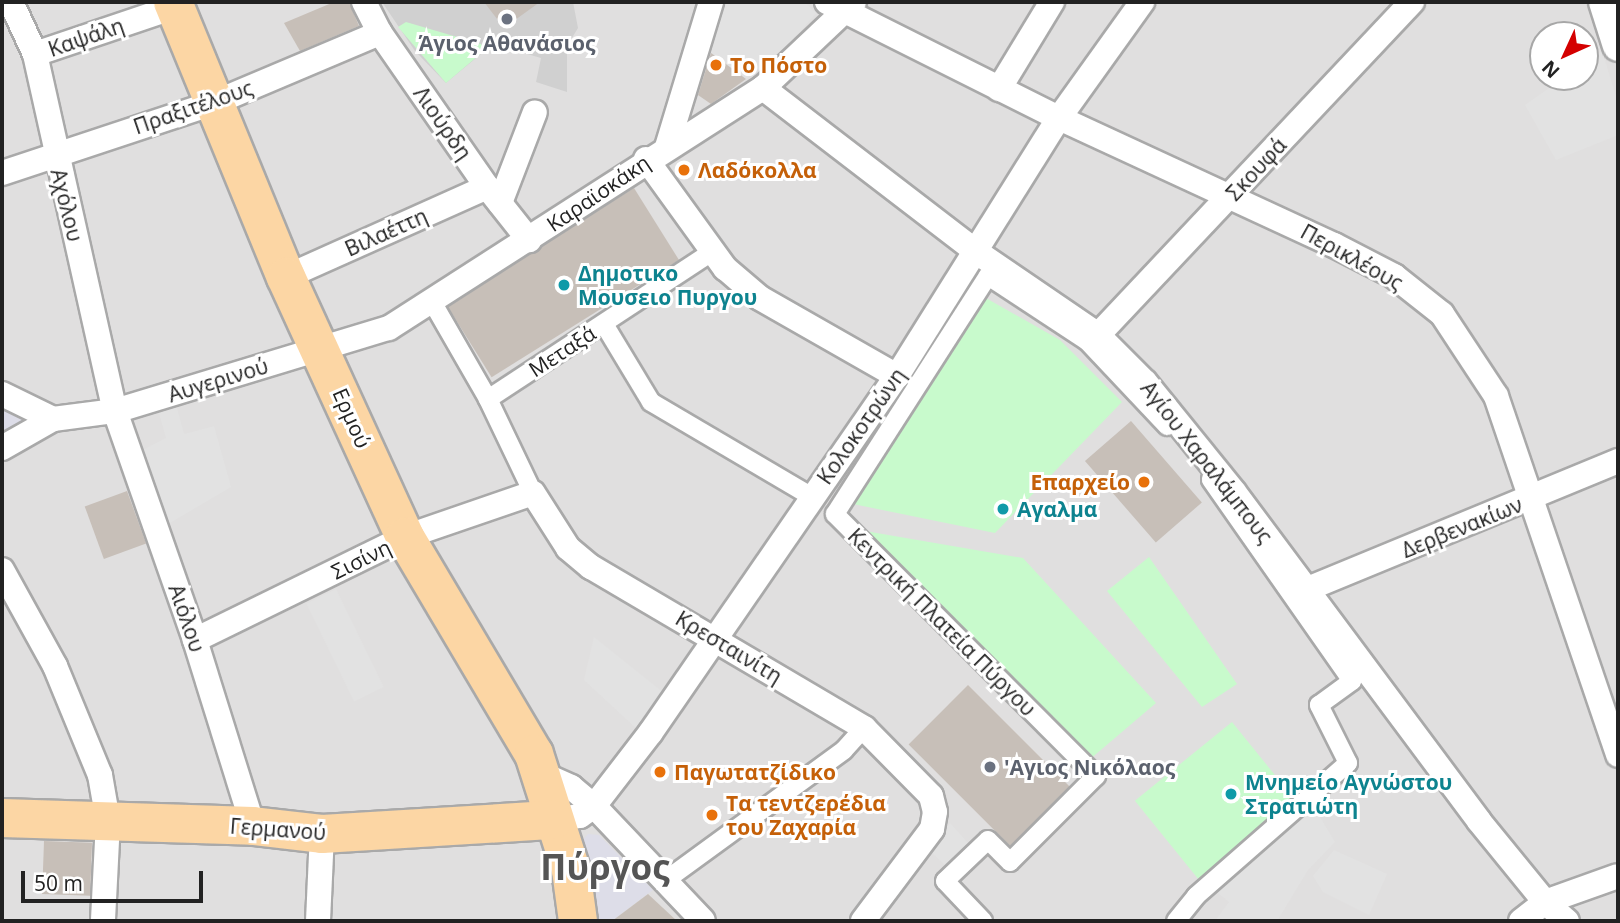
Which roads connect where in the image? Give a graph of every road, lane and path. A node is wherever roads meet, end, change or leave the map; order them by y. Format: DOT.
graph roads {
  1 [pos="11,2"];
  2 [pos="364,2"];
  3 [pos="711,2"];
  4 [pos="1052,2"];
  5 [pos="1142,2"];
  6 [pos="1412,2"];
  7 [pos="1604,2"];
  8 [pos="174,4"];
  9 [pos="842,6"];
  10 [pos="380,33"];
  11 [pos="1618,46"];
  12 [pos="36,54"];
  13 [pos="763,88"];
  14 [pos="999,89"];
  15 [pos="214,103"];
  16 [pos="535,112"];
  17 [pos="1059,118"];
  18 [pos="54,153"];
  19 [pos="657,153"];
  20 [pos="2,173"];
  21 [pos="493,195"];
  22 [pos="1232,195"];
  23 [pos="529,240"];
  24 [pos="978,253"];
  25 [pos="706,257"];
  26 [pos="286,277"];
  27 [pos="434,305"];
  28 [pos="604,324"];
  29 [pos="1098,335"];
  30 [pos="321,349"];
  31 [pos="897,376"];
  32 [pos="2,394"];
  33 [pos="488,399"];
  34 [pos="115,411"];
  35 [pos="53,419"];
  36 [pos="2,448"];
  37 [pos="1618,461"];
  38 [pos="533,493"];
  39 [pos="812,497"];
  40 [pos="1532,499"];
  41 [pos="405,537"];
  42 [pos="2,570"];
  43 [pos="1305,590"];
  44 [pos="717,638"];
  45 [pos="195,640"];
  46 [pos="864,728"];
  47 [pos="1618,755"];
  48 [pos="541,774"];
  49 [pos="594,806"];
  50 [pos="2,818"];
  51 [pos="554,820"];
  52 [pos="108,821"];
  53 [pos="253,826"];
  54 [pos="322,834"];
  55 [pos="1618,876"];
  56 [pos="666,880"];
  57 [pos="1545,902"];
  58 [pos="103,921"];
  59 [pos="318,921"];
  60 [pos="558,921"];
  61 [pos="578,921"];
  62 [pos="703,921"];
  63 [pos="863,921"];
  64 [pos="983,921"];
  65 [pos="1176,921"];
  66 [pos="1521,921"];
  67 [pos="1567,921"];
  1 -- 12 [label="street, Αχόλου"];
  2 -- 10 [label="street, Λιούρδη"];
  3 -- 19 [label="street"];
  4 -- 14 [label="street"];
  5 -- 17 [label="street, Κολοκοτρώνη"];
  6 -- 22 [label="street, Σκουφά"];
  7 -- 11 [label="street"];
  8 -- 12 [label="street, Καψάλη"];
  8 -- 15 [label="main road, Ερμού"];
  9 -- 13 [label="street, Καραϊσκάκη"];
  9 -- 14 [label="street, Περικλέους"];
  10 -- 15 [label="street, Πραξιτέλους"];
  10 -- 21 [label="street, Λιούρδη"];
  12 -- 18 [label="street, Αχόλου"];
  13 -- 19 [label="street, Καραϊσκάκη"];
  13 -- 24 [label="street, Αγίου Χαραλάμπους"];
  14 -- 17 [label="street, Περικλέους"];
  15 -- 18 [label="street, Πραξιτέλους"];
  15 -- 26 [label="main road, Ερμού"];
  16 -- 21 [label="street"];
  17 -- 22 [label="street, Περικλέους"];
  17 -- 24 [label="street, Κολοκοτρώνη"];
  18 -- 20 [label="street, Πραξιτέλους"];
  18 -- 34 [label="street, Αχόλου"];
  19 -- 23 [label="street, Καραϊσκάκη"];
  19 -- 31 [label="street"];
  21 -- 23 [label="street, Λιούρδη"];
  21 -- 26 [label="street, Βιλαέττη"];
  22 -- 29 [label="street, Σκουφά"];
  22 -- 40 [label="street, Περικλέους"];
  23 -- 30 [label="street, Καραϊσκάκη"];
  24 -- 29 [label="street, Αγίου Χαραλάμπους"];
  24 -- 31 [label="street, Κολοκοτρώνη"];
  25 -- 28 [label="street, Μεταξά"];
  26 -- 30 [label="main road, Ερμού"];
  27 -- 33 [label="street"];
  28 -- 33 [label="street, Μεταξά"];
  28 -- 39 [label="street"];
  29 -- 43 [label="street, Αγίου Χαραλάμπους"];
  30 -- 34 [label="street, Αυγερινού"];
  30 -- 41 [label="main road, Ερμού"];
  31 -- 39 [label="street, Κολοκοτρώνη"];
  32 -- 35 [label="street"];
  33 -- 38 [label="street"];
  34 -- 35 [label="street, Αυγερινού"];
  34 -- 45 [label="street, Αιόλου"];
  35 -- 36 [label="street"];
  37 -- 40 [label="street, Δερβενακίων"];
  38 -- 41 [label="street, Σισίνη"];
  38 -- 44 [label="street, Κρεσταινίτη"];
  39 -- 44 [label="street, Κολοκοτρώνη"];
  40 -- 43 [label="street, Δερβενακίων"];
  40 -- 47 [label="street, Περικλέους"];
  41 -- 45 [label="street, Σισίνη"];
  41 -- 48 [label="main road, Ερμού"];
  42 -- 52 [label="street"];
  43 -- 57 [label="street, Αγίου Χαραλάμπους"];
  44 -- 46 [label="street, Κρεσταινίτη"];
  44 -- 49 [label="street, Κολοκοτρώνη"];
  45 -- 53 [label="street, Αιόλου"];
  46 -- 56 [label="street"];
  46 -- 63 [label="street, Κρεσταινίτη"];
  48 -- 49 [label="street"];
  48 -- 51 [label="main road, Ερμού"];
  49 -- 51 [label="street"];
  49 -- 56 [label="street"];
  50 -- 52 [label="main road, Γερμανού"];
  51 -- 54 [label="main road, Γερμανού"];
  51 -- 60 [label="main road, Ερμού"];
  51 -- 61 [label="main road, Ερμού"];
  52 -- 53 [label="main road, Γερμανού"];
  52 -- 58 [label="street"];
  53 -- 54 [label="main road, Γερμανού"];
  54 -- 59 [label="street"];
  55 -- 57 [label="street"];
  56 -- 62 [label="street"];
  57 -- 66 [label="street"];
  57 -- 67 [label="street, Αγίου Χαραλάμπους"];
  64 -- 65 [label="street, Κεντρική Πλατεία Πύργου"];
}
